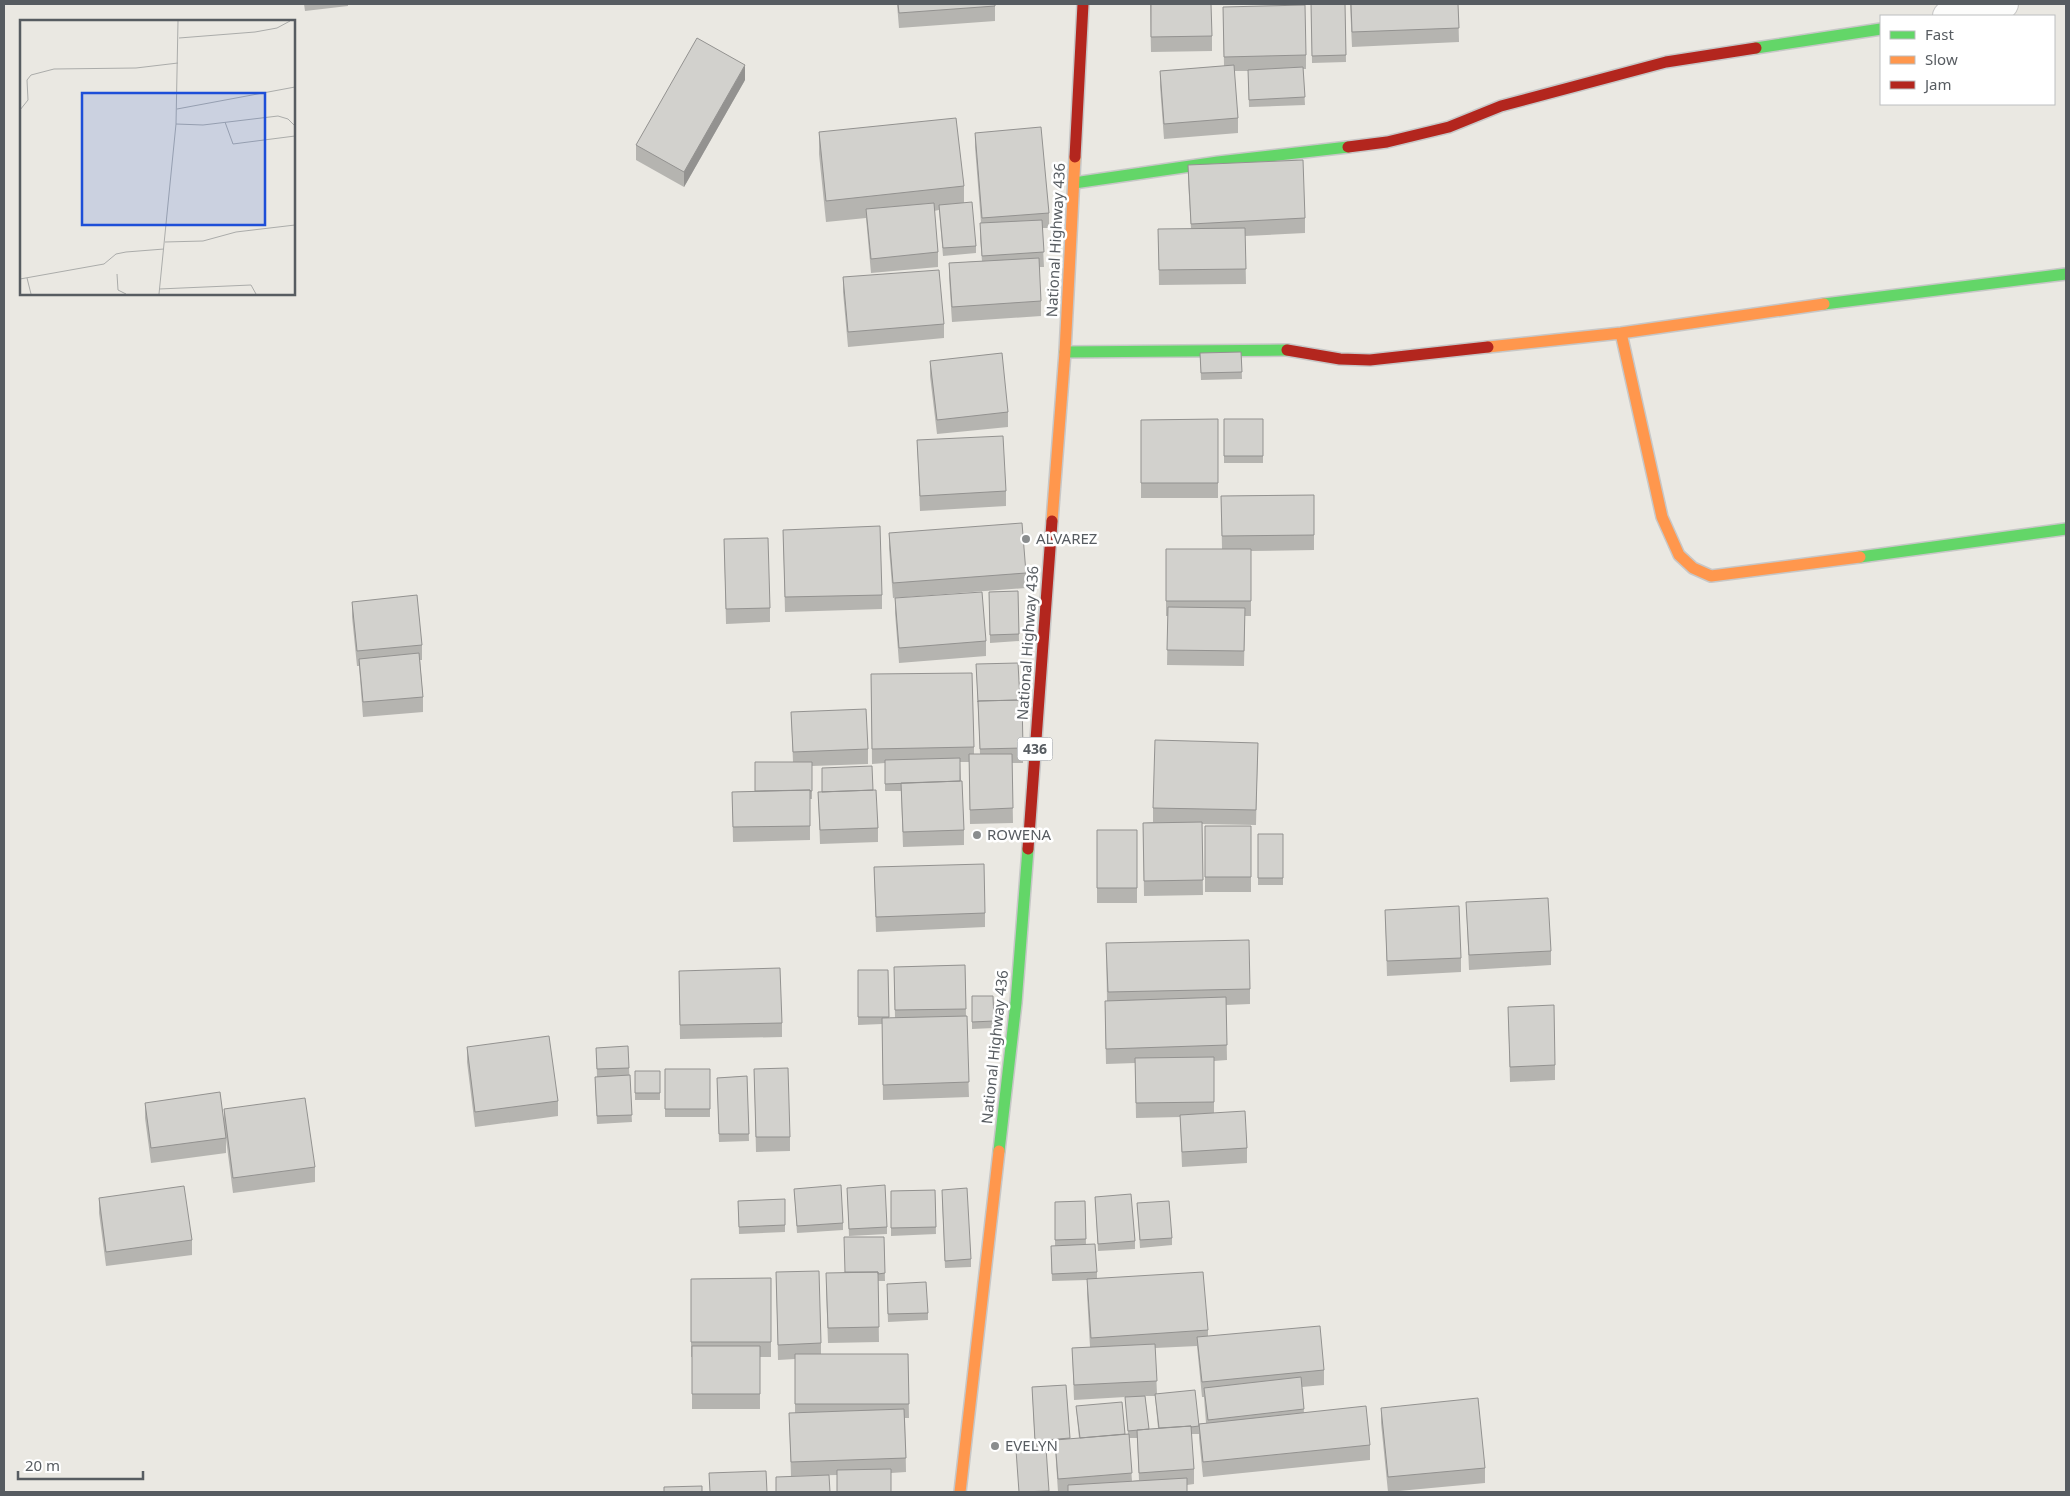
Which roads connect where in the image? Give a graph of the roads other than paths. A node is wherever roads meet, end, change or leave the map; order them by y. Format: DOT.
graph roads {
  1 [pos="1083,4"];
  2 [pos="2004,4"];
  3 [pos="1951,15"];
  4 [pos="1880,29"];
  5 [pos="1074,183"];
  6 [pos="2066,274"];
  7 [pos="1621,333"];
  8 [pos="1065,352"];
  9 [pos="2066,529"];
  10 [pos="960,1492"];
  1 -- 5 [label="street, National Highway 436 / 436"];
  2 -- 3 [label="street"];
  4 -- 5 [label="street"];
  5 -- 8 [label="street, National Highway 436 / 436"];
  6 -- 7 [label="street"];
  7 -- 8 [label="street"];
  7 -- 9 [label="street"];
  8 -- 10 [label="street, National Highway 436 / 436"];
}
